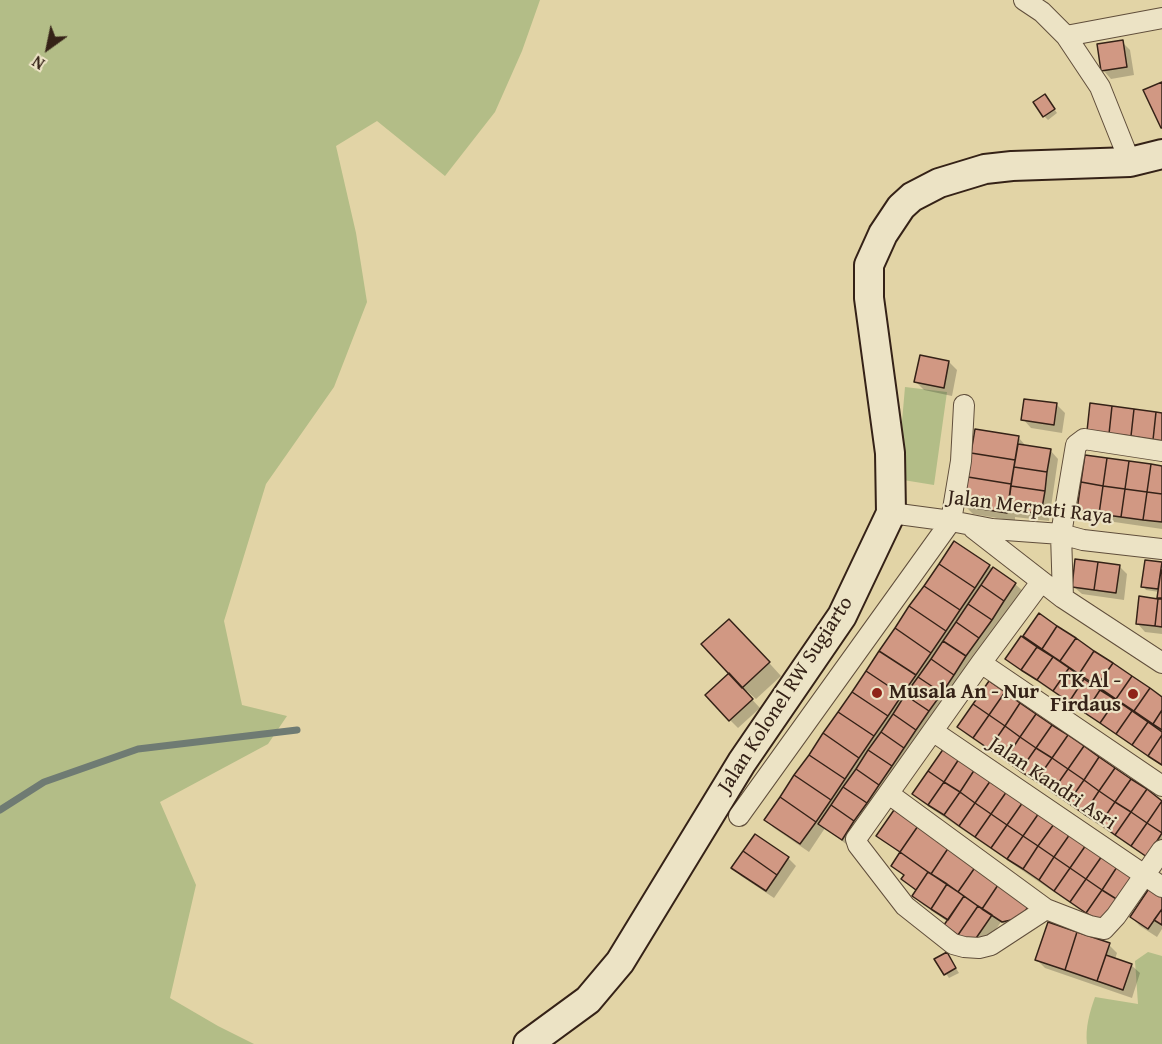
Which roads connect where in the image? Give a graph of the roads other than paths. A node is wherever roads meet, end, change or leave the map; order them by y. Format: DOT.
graph roads {
  1 [pos="1024,0"];
  2 [pos="1162,18"];
  3 [pos="1066,36"];
  4 [pos="1162,154"];
  5 [pos="1130,162"];
  6 [pos="964,405"];
  7 [pos="1162,451"];
  8 [pos="891,513"];
  9 [pos="951,521"];
  10 [pos="971,526"];
  11 [pos="1061,534"];
  12 [pos="1162,549"];
  13 [pos="1041,582"];
  14 [pos="1063,598"];
  15 [pos="1142,648"];
  16 [pos="1162,650"];
  17 [pos="981,663"];
  18 [pos="1162,663"];
  19 [pos="934,732"];
  20 [pos="1162,786"];
  21 [pos="889,794"];
  22 [pos="739,816"];
  23 [pos="1162,850"];
  24 [pos="1144,875"];
  25 [pos="1162,887"];
  26 [pos="1046,909"];
  27 [pos="528,1044"];
  1 -- 3 [label="street"];
  2 -- 3 [label="street"];
  3 -- 5 [label="street"];
  4 -- 5 [label="main road, Jalan Kolonel RW Sugiarto"];
  5 -- 8 [label="main road, Jalan Kolonel RW Sugiarto"];
  6 -- 9 [label="street"];
  7 -- 11 [label="street"];
  8 -- 9 [label="street, Jalan Merpati Raya"];
  8 -- 27 [label="main road, Jalan Kolonel RW Sugiarto"];
  9 -- 10 [label="street, Jalan Merpati Raya"];
  9 -- 22 [label="street"];
  10 -- 11 [label="street, Jalan Merpati Raya"];
  10 -- 13 [label="street"];
  11 -- 12 [label="street, Jalan Merpati Raya"];
  11 -- 14 [label="street"];
  13 -- 14 [label="street"];
  13 -- 17 [label="street"];
  14 -- 15 [label="street"];
  15 -- 16 [label="street"];
  15 -- 18 [label="street"];
  17 -- 19 [label="street"];
  17 -- 20 [label="street"];
  19 -- 21 [label="street"];
  19 -- 24 [label="street, Jalan Kandri Asri"];
  21 -- 26 [label="street"];
  21 -- 26 [label="street"];
  23 -- 24 [label="street"];
  24 -- 25 [label="street, Jalan Kandri Asri"];
  24 -- 26 [label="street"];
}
